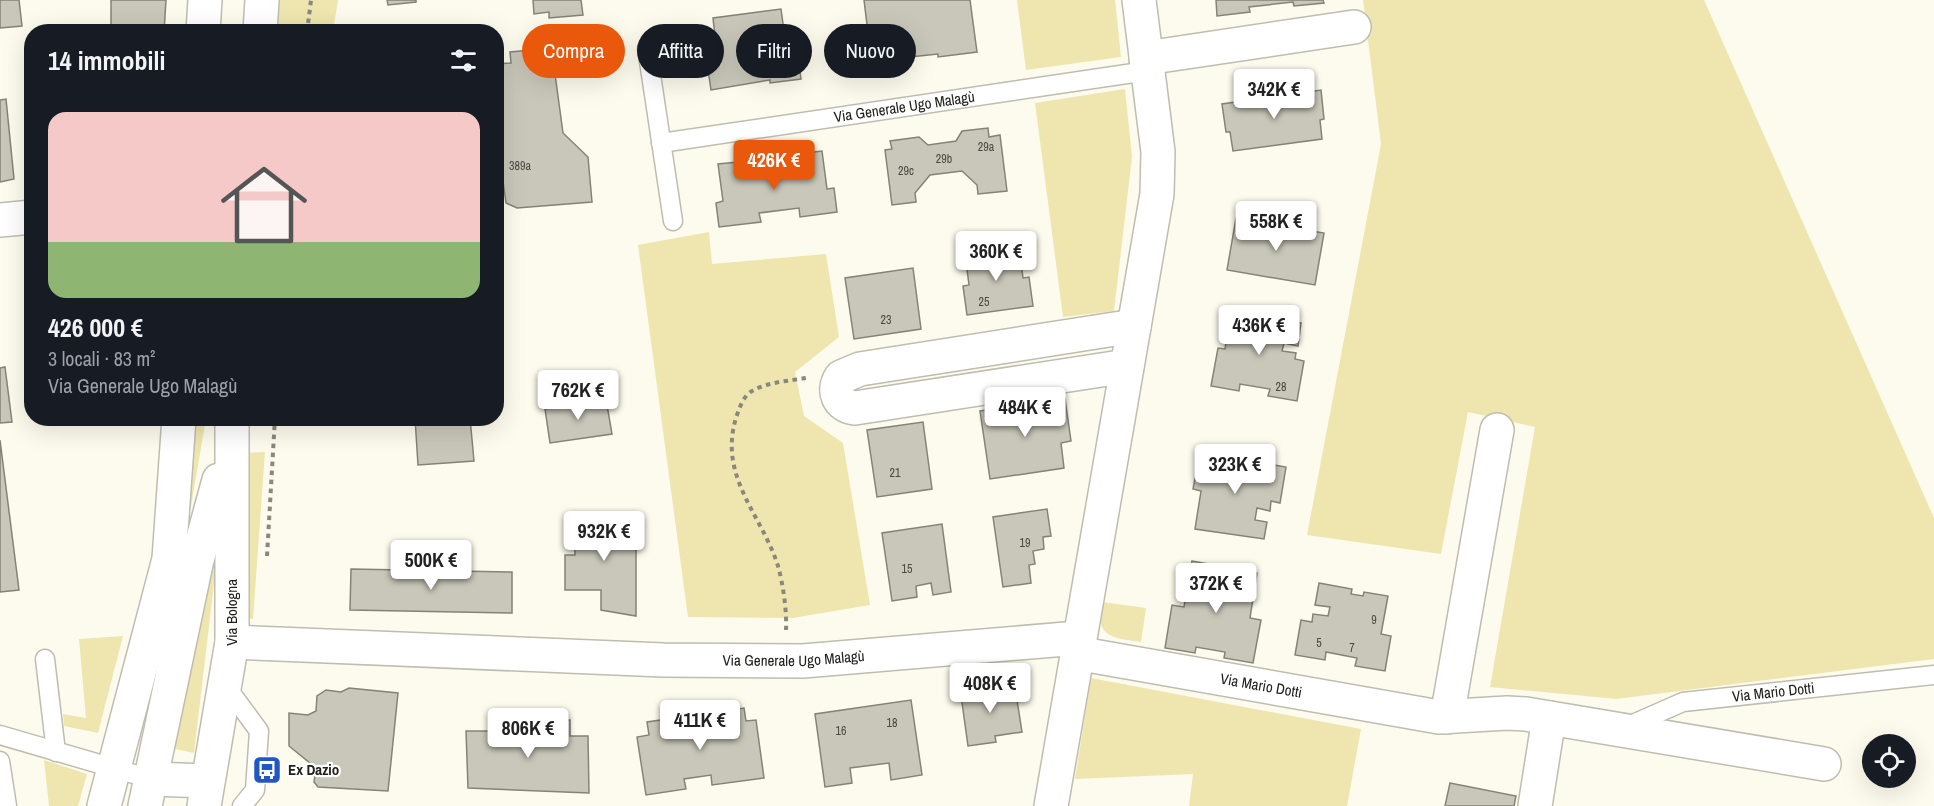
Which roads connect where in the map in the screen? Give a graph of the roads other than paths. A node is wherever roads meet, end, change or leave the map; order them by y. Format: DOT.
graph roads {
  1 [pos="205,0"];
  2 [pos="262,0"];
  3 [pos="1139,0"];
  4 [pos="204,24"];
  5 [pos="260,24"];
  6 [pos="1354,27"];
  7 [pos="1147,64"];
  8 [pos="651,78"];
  9 [pos="661,143"];
  10 [pos="24,218"];
  11 [pos="0,220"];
  12 [pos="673,221"];
  13 [pos="1134,326"];
  14 [pos="1127,366"];
  15 [pos="179,426"];
  16 [pos="231,430"];
  17 [pos="1497,430"];
  18 [pos="183,562"];
  19 [pos="232,642"];
  20 [pos="1077,646"];
  21 [pos="45,659"];
  22 [pos="1934,675"];
  23 [pos="225,685"];
  24 [pos="1447,717"];
  25 [pos="1549,718"];
  26 [pos="1618,730"];
  27 [pos="0,735"];
  28 [pos="56,752"];
  29 [pos="0,761"];
  30 [pos="1824,764"];
  31 [pos="114,770"];
  32 [pos="148,793"];
  33 [pos="206,793"];
  34 [pos="7,806"];
  35 [pos="104,806"];
  36 [pos="242,806"];
  37 [pos="1051,806"];
  38 [pos="1535,806"];
  1 -- 4 [label="street"];
  2 -- 5 [label="street"];
  3 -- 7 [label="street"];
  6 -- 7 [label="street, Via Generale Ugo Malagù"];
  7 -- 9 [label="lane, Via Generale Ugo Malagù"];
  7 -- 13 [label="street"];
  8 -- 9 [label="lane"];
  9 -- 12 [label="lane"];
  10 -- 11 [label="street"];
  13 -- 14 [label="street"];
  13 -- 14 [label="street"];
  14 -- 20 [label="street"];
  15 -- 18 [label="street, Via Bologna"];
  16 -- 18 [label="street, Via Bologna"];
  16 -- 19 [label="street, Via Bologna"];
  17 -- 24 [label="street"];
  18 -- 31 [label="street, Via Bologna"];
  18 -- 32 [label="street, Via Bologna"];
  19 -- 20 [label="street, Via Generale Ugo Malagù"];
  19 -- 23 [label="street, Via Bologna"];
  20 -- 24 [label="street, Via Mario Dotti"];
  20 -- 37 [label="street"];
  21 -- 28 [label="lane"];
  22 -- 26 [label="lane, Via Mario Dotti"];
  23 -- 33 [label="street, Via Bologna"];
  23 -- 36 [label="lane"];
  24 -- 25 [label="street, Via Mario Dotti"];
  25 -- 26 [label="street, Via Mario Dotti"];
  25 -- 38 [label="street"];
  26 -- 30 [label="street, Via Mario Dotti"];
  27 -- 28 [label="lane"];
  28 -- 31 [label="lane"];
  29 -- 34 [label="lane"];
  31 -- 32 [label="lane"];
  31 -- 35 [label="street, Via Bologna"];
  32 -- 33 [label="street, Via Bologna"];
}
